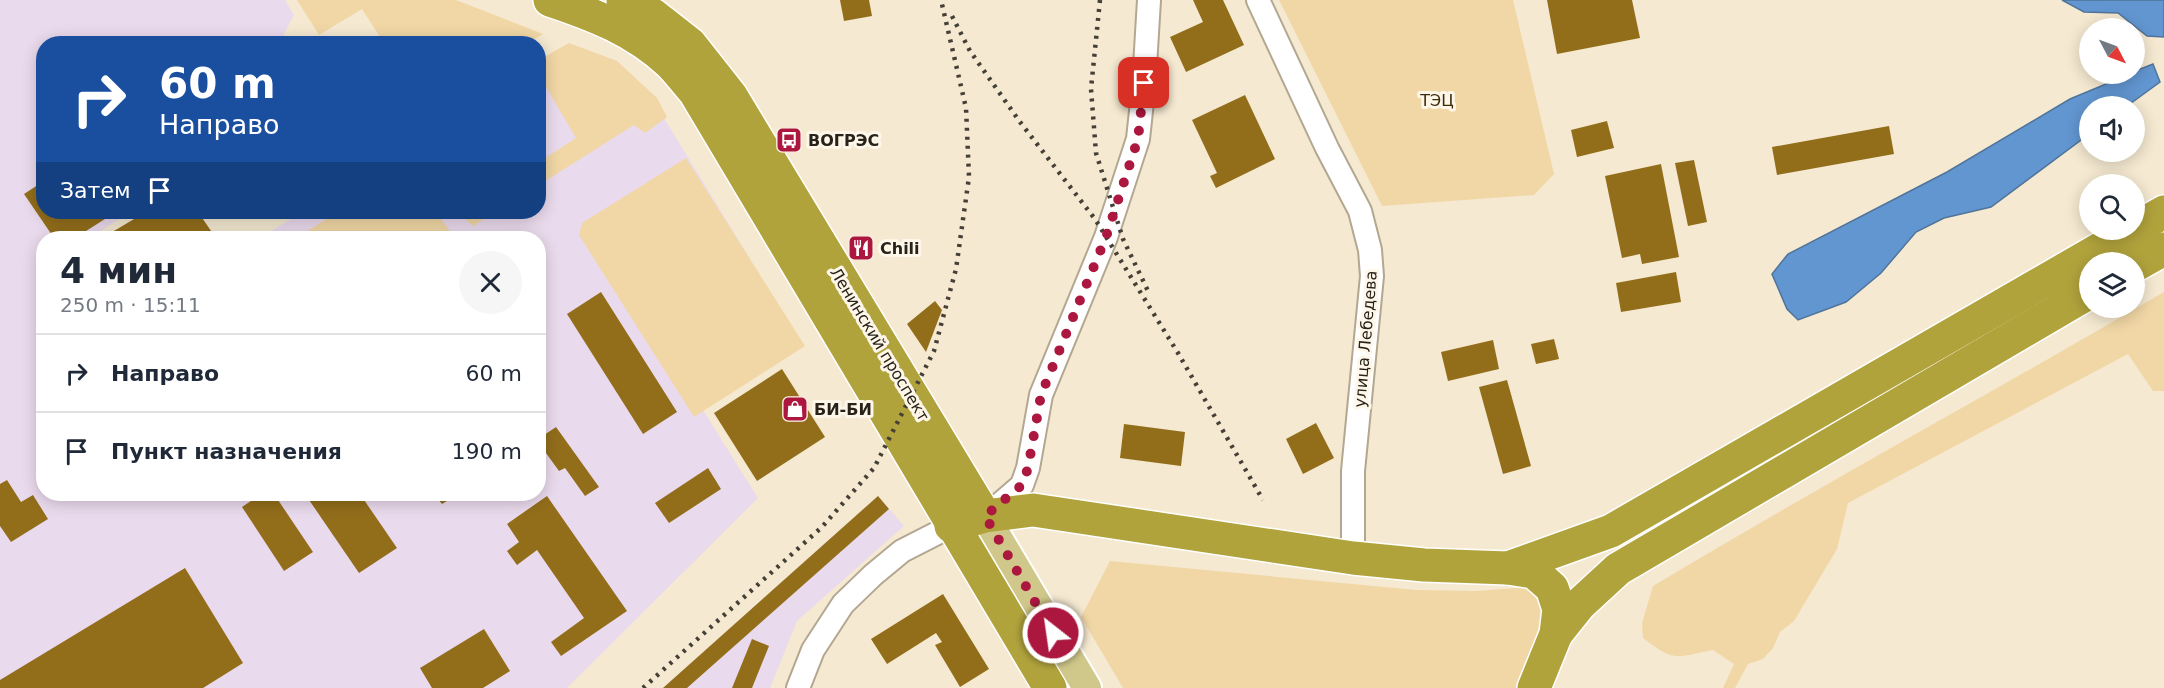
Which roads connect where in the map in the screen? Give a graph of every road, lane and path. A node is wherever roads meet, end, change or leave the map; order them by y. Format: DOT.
graph roads {
  1 [pos="550,0"];
  2 [pos="623,0"];
  3 [pos="1149,0"];
  4 [pos="1258,0"];
  5 [pos="644,25"];
  6 [pos="2164,212"];
  7 [pos="2145,223"];
  8 [pos="2115,240"];
  9 [pos="2164,249"];
  10 [pos="2145,260"];
  11 [pos="2079,298"];
  12 [pos="985,516"];
  13 [pos="951,526"];
  14 [pos="1353,558"];
  15 [pos="1508,568"];
  16 [pos="1556,634"];
  17 [pos="798,688"];
  18 [pos="1050,688"];
  19 [pos="1087,688"];
  20 [pos="1534,688"];
  1 -- 5 [label="highway"];
  2 -- 5 [label="highway"];
  3 -- 12 [label="street"];
  4 -- 14 [label="street, улица Лебедева"];
  5 -- 12 [label="highway, Ленинский проспект"];
  5 -- 13 [label="highway, Ленинский проспект"];
  6 -- 7 [label="highway"];
  8 -- 15 [label="highway"];
  9 -- 10 [label="highway"];
  11 -- 16 [label="highway"];
  12 -- 13 [label="highway"];
  12 -- 14 [label="highway"];
  12 -- 19 [label="main road, Ленинский проспект"];
  13 -- 17 [label="street"];
  13 -- 18 [label="highway, Ленинский проспект"];
  14 -- 15 [label="highway"];
  15 -- 16 [label="highway"];
  16 -- 20 [label="highway"];
}
